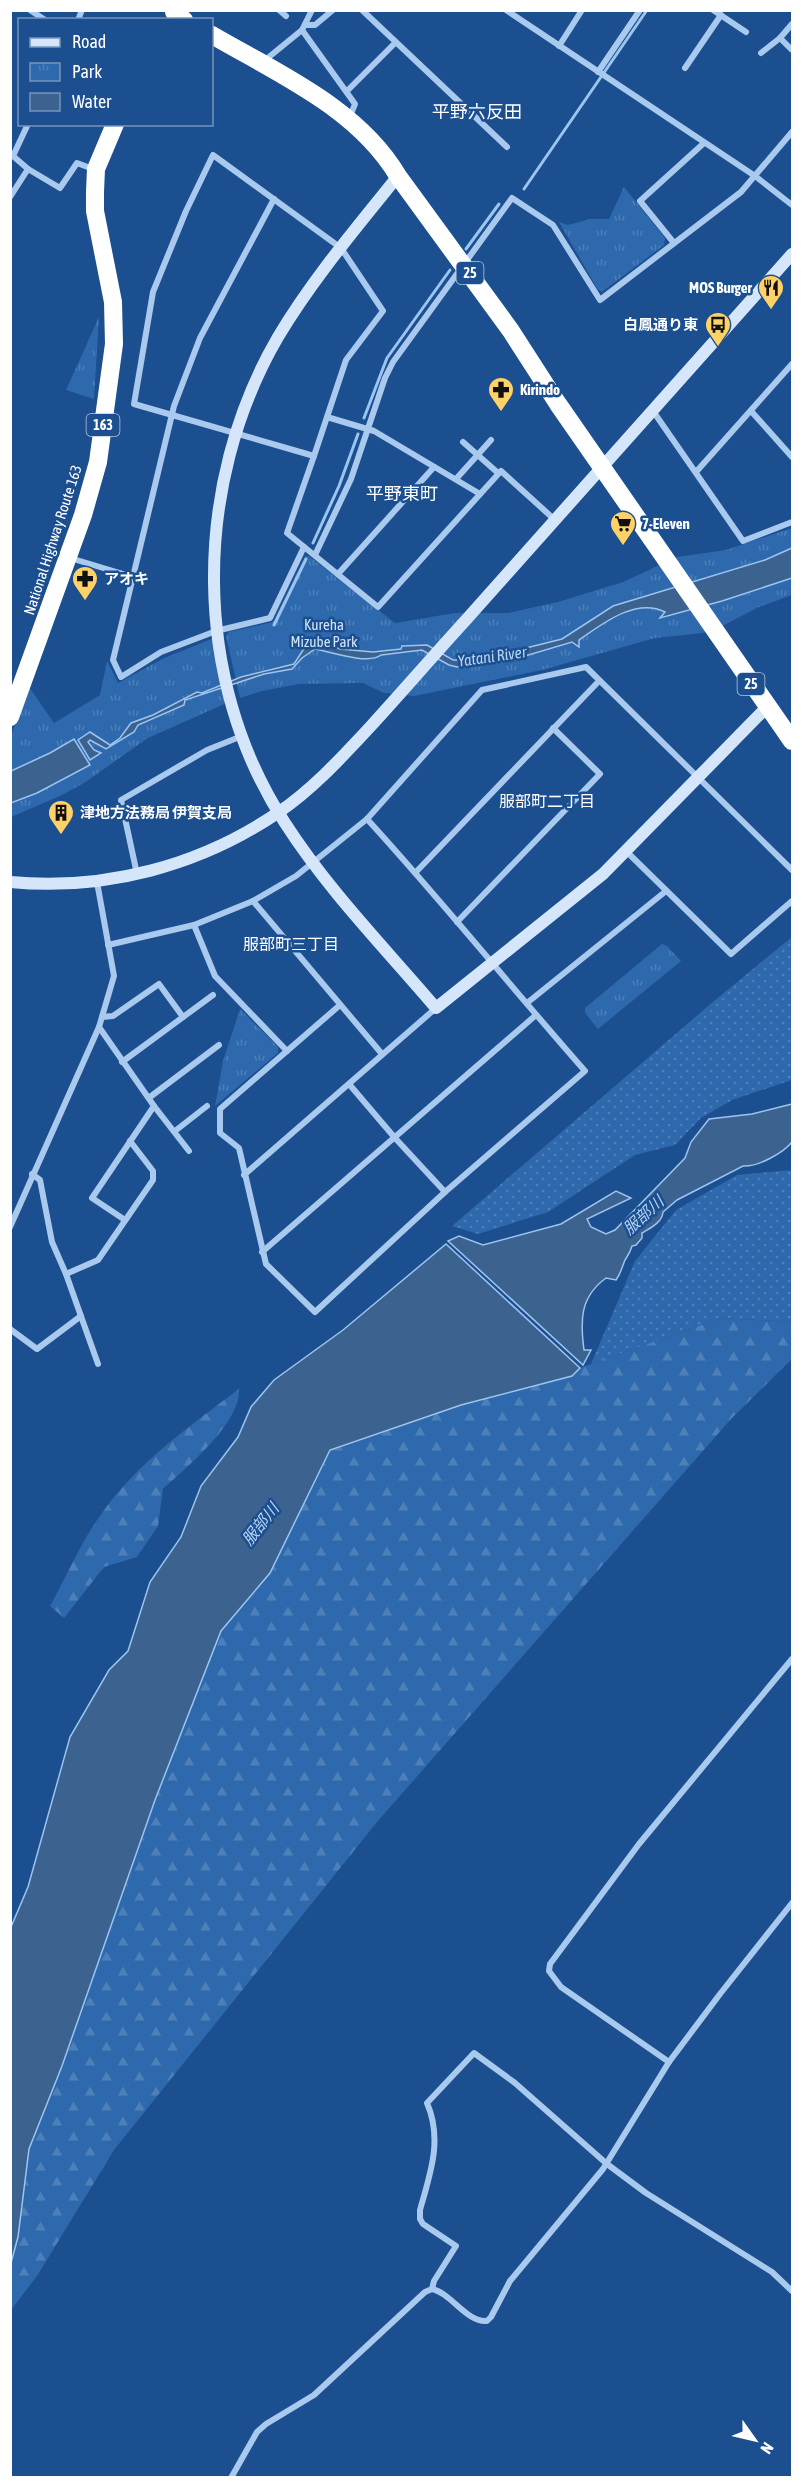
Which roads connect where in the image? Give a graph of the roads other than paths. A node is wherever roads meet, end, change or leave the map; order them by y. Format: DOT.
graph roads {
  1 [pos="279,10"];
  2 [pos="312,10"];
  3 [pos="333,10"];
  4 [pos="362,10"];
  5 [pos="506,10"];
  6 [pos="582,10"];
  7 [pos="640,10"];
  8 [pos="713,10"];
  9 [pos="721,15"];
  10 [pos="286,16"];
  11 [pos="792,24"];
  12 [pos="304,27"];
  13 [pos="746,32"];
  14 [pos="213,36"];
  15 [pos="780,38"];
  16 [pos="395,43"];
  17 [pos="559,45"];
  18 [pos="792,50"];
  19 [pos="761,53"];
  20 [pos="261,64"];
  21 [pos="686,68"];
  22 [pos="598,72"];
  23 [pos="346,91"];
  24 [pos="348,119"];
  25 [pos="27,126"];
  26 [pos="114,126"];
  27 [pos="792,132"];
  28 [pos="704,143"];
  29 [pos="507,147"];
  30 [pos="28,169"];
  31 [pos="96,169"];
  32 [pos="398,176"];
  33 [pos="755,176"];
  34 [pos="10,197"];
  35 [pos="274,200"];
  36 [pos="792,205"];
  37 [pos="674,243"];
  38 [pos="341,248"];
  39 [pos="792,254"];
  40 [pos="464,265"];
  41 [pos="792,364"];
  42 [pos="653,411"];
  43 [pos="751,411"];
  44 [pos="172,416"];
  45 [pos="327,417"];
  46 [pos="367,429"];
  47 [pos="235,434"];
  48 [pos="490,440"];
  49 [pos="463,442"];
  50 [pos="478,455"];
  51 [pos="314,456"];
  52 [pos="792,457"];
  53 [pos="434,467"];
  54 [pos="603,468"];
  55 [pos="696,472"];
  56 [pos="498,473"];
  57 [pos="456,479"];
  58 [pos="480,494"];
  59 [pos="555,520"];
  60 [pos="792,522"];
  61 [pos="304,547"];
  62 [pos="315,555"];
  63 [pos="68,557"];
  64 [pos="338,574"];
  65 [pos="133,577"];
  66 [pos="217,635"];
  67 [pos="599,681"];
  68 [pos="767,707"];
  69 [pos="10,717"];
  70 [pos="553,728"];
  71 [pos="242,736"];
  72 [pos="792,741"];
  73 [pos="697,776"];
  74 [pos="279,813"];
  75 [pos="367,819"];
  76 [pos="626,851"];
  77 [pos="313,863"];
  78 [pos="792,870"];
  79 [pos="416,872"];
  80 [pos="137,874"];
  81 [pos="10,882"];
  82 [pos="97,882"];
  83 [pos="666,891"];
  84 [pos="254,901"];
  85 [pos="792,901"];
  86 [pos="457,922"];
  87 [pos="194,925"];
  88 [pos="108,945"];
  89 [pos="491,963"];
  90 [pos="213,995"];
  91 [pos="527,1004"];
  92 [pos="340,1005"];
  93 [pos="436,1008"];
  94 [pos="536,1015"];
  95 [pos="102,1017"];
  96 [pos="183,1017"];
  97 [pos="99,1027"];
  98 [pos="219,1045"];
  99 [pos="287,1051"];
  100 [pos="382,1054"];
  101 [pos="122,1062"];
  102 [pos="349,1083"];
  103 [pos="150,1097"];
  104 [pos="154,1106"];
  105 [pos="207,1106"];
  106 [pos="175,1131"];
  107 [pos="395,1138"];
  108 [pos="130,1141"];
  109 [pos="189,1151"];
  110 [pos="32,1174"];
  111 [pos="244,1175"];
  112 [pos="445,1192"];
  113 [pos="125,1220"];
  114 [pos="10,1227"];
  115 [pos="262,1252"];
  116 [pos="66,1274"];
  117 [pos="81,1316"];
  118 [pos="10,1329"];
  119 [pos="98,1364"];
  120 [pos="792,1659"];
  121 [pos="792,1904"];
  122 [pos="669,2062"];
  123 [pos="607,2164"];
  124 [pos="432,2289"];
  125 [pos="792,2291"];
  126 [pos="231,2478"];
  1 -- 10 [label="street"];
  2 -- 12 [label="street"];
  3 -- 12 [label="street"];
  4 -- 16 [label="street"];
  5 -- 17 [label="street"];
  6 -- 17 [label="street"];
  7 -- 22 [label="street"];
  8 -- 9 [label="street"];
  9 -- 13 [label="street"];
  9 -- 21 [label="street"];
  11 -- 15 [label="street"];
  12 -- 20 [label="street"];
  12 -- 23 [label="street"];
  14 -- 20 [label="highway, 25"];
  15 -- 18 [label="street"];
  15 -- 19 [label="street"];
  16 -- 23 [label="street"];
  16 -- 29 [label="street"];
  17 -- 22 [label="street"];
  20 -- 24 [label="highway, 25"];
  22 -- 28 [label="street"];
  23 -- 24 [label="street"];
  24 -- 32 [label="highway, 25"];
  25 -- 30 [label="street"];
  26 -- 31 [label="highway, National Highway Route 163 / 163"];
  27 -- 33 [label="street"];
  28 -- 33 [label="street"];
  28 -- 37 [label="street"];
  30 -- 31 [label="street"];
  30 -- 34 [label="street"];
  31 -- 63 [label="highway, National Highway Route 163 / 163"];
  32 -- 38 [label="street"];
  32 -- 40 [label="highway, 25"];
  33 -- 36 [label="street"];
  33 -- 37 [label="street"];
  35 -- 38 [label="street"];
  35 -- 44 [label="street"];
  35 -- 44 [label="street"];
  37 -- 40 [label="street"];
  38 -- 45 [label="street"];
  38 -- 47 [label="street"];
  39 -- 42 [label="street"];
  40 -- 46 [label="street"];
  40 -- 54 [label="highway, 25"];
  41 -- 43 [label="street"];
  42 -- 54 [label="street"];
  42 -- 55 [label="street"];
  43 -- 52 [label="street"];
  43 -- 55 [label="street"];
  44 -- 47 [label="street"];
  44 -- 65 [label="street"];
  45 -- 46 [label="street"];
  45 -- 51 [label="street"];
  46 -- 53 [label="street"];
  46 -- 62 [label="street"];
  47 -- 51 [label="street"];
  47 -- 66 [label="street"];
  48 -- 50 [label="street"];
  49 -- 50 [label="street"];
  50 -- 56 [label="street"];
  50 -- 57 [label="street"];
  51 -- 61 [label="street"];
  53 -- 57 [label="street"];
  53 -- 64 [label="street"];
  54 -- 59 [label="street"];
  54 -- 68 [label="highway, 25"];
  55 -- 60 [label="street"];
  56 -- 58 [label="street"];
  56 -- 59 [label="street"];
  57 -- 58 [label="street"];
  58 -- 64 [label="street"];
  59 -- 74 [label="street"];
  61 -- 62 [label="street"];
  61 -- 66 [label="street"];
  62 -- 64 [label="street"];
  63 -- 65 [label="street"];
  63 -- 69 [label="highway, National Highway Route 163 / 163"];
  65 -- 66 [label="street"];
  66 -- 71 [label="street"];
  67 -- 70 [label="street"];
  67 -- 73 [label="street"];
  67 -- 75 [label="street"];
  68 -- 72 [label="highway, 25"];
  68 -- 73 [label="street"];
  70 -- 79 [label="street"];
  70 -- 86 [label="street"];
  71 -- 74 [label="street"];
  71 -- 80 [label="street"];
  73 -- 76 [label="street"];
  73 -- 78 [label="street"];
  74 -- 77 [label="street"];
  74 -- 80 [label="street"];
  75 -- 77 [label="street"];
  75 -- 79 [label="street"];
  76 -- 83 [label="street"];
  76 -- 89 [label="street"];
  77 -- 84 [label="street"];
  77 -- 93 [label="street"];
  79 -- 86 [label="street"];
  80 -- 82 [label="street"];
  81 -- 82 [label="street"];
  82 -- 88 [label="street"];
  83 -- 85 [label="street"];
  83 -- 91 [label="street"];
  84 -- 87 [label="street"];
  84 -- 92 [label="street"];
  86 -- 89 [label="street"];
  87 -- 88 [label="street"];
  87 -- 99 [label="street"];
  88 -- 95 [label="street"];
  89 -- 91 [label="street"];
  89 -- 93 [label="street"];
  90 -- 96 [label="street"];
  91 -- 94 [label="street"];
  92 -- 99 [label="street"];
  92 -- 100 [label="street"];
  93 -- 100 [label="street"];
  94 -- 107 [label="street"];
  94 -- 112 [label="street"];
  95 -- 96 [label="street"];
  95 -- 97 [label="street"];
  96 -- 101 [label="street"];
  97 -- 101 [label="street"];
  97 -- 110 [label="street"];
  98 -- 103 [label="street"];
  99 -- 111 [label="street"];
  100 -- 102 [label="street"];
  101 -- 103 [label="street"];
  102 -- 107 [label="street"];
  102 -- 111 [label="street"];
  103 -- 104 [label="street"];
  104 -- 106 [label="street"];
  104 -- 108 [label="street"];
  105 -- 106 [label="street"];
  106 -- 109 [label="street"];
  107 -- 112 [label="street"];
  107 -- 115 [label="street"];
  108 -- 113 [label="street"];
  108 -- 113 [label="street"];
  110 -- 114 [label="street"];
  110 -- 116 [label="street"];
  111 -- 115 [label="street"];
  112 -- 115 [label="street"];
  113 -- 116 [label="street"];
  116 -- 117 [label="street"];
  117 -- 118 [label="street"];
  117 -- 119 [label="street"];
  120 -- 122 [label="street"];
  121 -- 122 [label="street"];
  122 -- 123 [label="street"];
  123 -- 124 [label="street"];
  123 -- 124 [label="street"];
  123 -- 125 [label="street"];
  124 -- 126 [label="street"];
}
